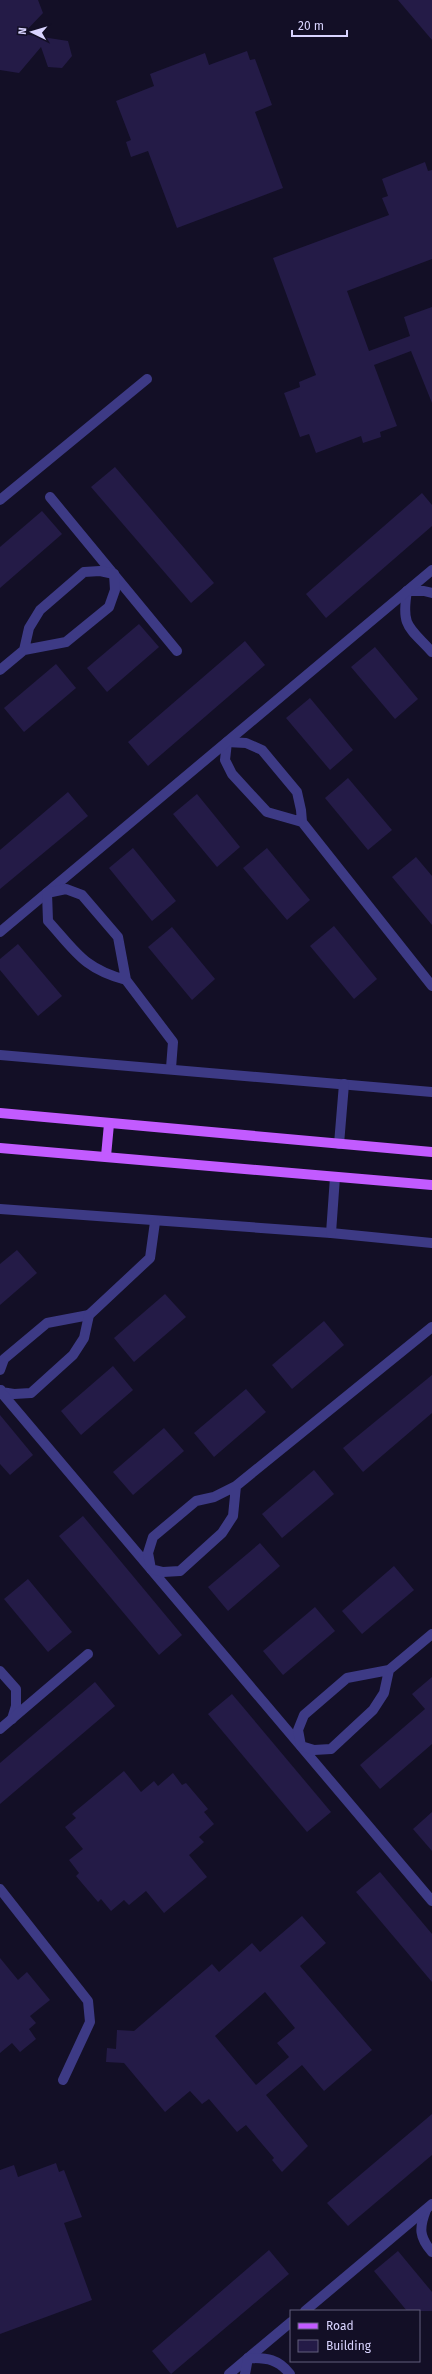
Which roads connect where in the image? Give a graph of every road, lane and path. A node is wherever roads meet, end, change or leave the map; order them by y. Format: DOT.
graph roads {
  1 [pos="146,379"];
  2 [pos="50,498"];
  3 [pos="0,500"];
  4 [pos="432,570"];
  5 [pos="114,574"];
  6 [pos="407,591"];
  7 [pos="432,593"];
  8 [pos="24,650"];
  9 [pos="177,651"];
  10 [pos="432,652"];
  11 [pos="0,670"];
  12 [pos="227,742"];
  13 [pos="302,822"];
  14 [pos="47,893"];
  15 [pos="0,932"];
  16 [pos="126,980"];
  17 [pos="432,986"];
  18 [pos="0,1055"];
  19 [pos="171,1068"];
  20 [pos="344,1084"];
  21 [pos="432,1092"];
  22 [pos="0,1113"];
  23 [pos="109,1124"];
  24 [pos="339,1144"];
  25 [pos="0,1148"];
  26 [pos="432,1152"];
  27 [pos="106,1156"];
  28 [pos="335,1177"];
  29 [pos="432,1185"];
  30 [pos="0,1209"];
  31 [pos="155,1222"];
  32 [pos="331,1233"];
  33 [pos="432,1243"];
  34 [pos="89,1315"];
  35 [pos="432,1327"];
  36 [pos="0,1370"];
  37 [pos="0,1389"];
  38 [pos="236,1486"];
  39 [pos="151,1569"];
  40 [pos="432,1634"];
  41 [pos="88,1654"];
  42 [pos="389,1670"];
  43 [pos="0,1671"];
  44 [pos="13,1718"];
  45 [pos="0,1721"];
  46 [pos="0,1729"];
  47 [pos="301,1746"];
  48 [pos="0,1889"];
  49 [pos="432,1901"];
  50 [pos="63,2080"];
  51 [pos="430,2208"];
  52 [pos="432,2252"];
  53 [pos="306,2310"];
  54 [pos="290,2323"];
  55 [pos="248,2358"];
  56 [pos="229,2374"];
  57 [pos="246,2374"];
  58 [pos="290,2374"];
  1 -- 3 [label="street"];
  2 -- 5 [label="street"];
  4 -- 6 [label="street"];
  5 -- 8 [label="street"];
  5 -- 8 [label="street"];
  5 -- 9 [label="street"];
  6 -- 7 [label="street"];
  6 -- 10 [label="street"];
  6 -- 12 [label="street"];
  8 -- 11 [label="street"];
  12 -- 13 [label="street"];
  12 -- 13 [label="street"];
  12 -- 14 [label="street"];
  13 -- 17 [label="street"];
  14 -- 15 [label="street"];
  14 -- 16 [label="street"];
  14 -- 16 [label="street"];
  16 -- 19 [label="street"];
  18 -- 19 [label="street"];
  19 -- 20 [label="street"];
  20 -- 21 [label="street"];
  20 -- 24 [label="street"];
  22 -- 23 [label="main road"];
  23 -- 24 [label="main road"];
  23 -- 27 [label="main road"];
  24 -- 26 [label="main road"];
  25 -- 27 [label="main road"];
  27 -- 28 [label="main road"];
  28 -- 29 [label="main road"];
  28 -- 32 [label="street"];
  30 -- 31 [label="street"];
  31 -- 32 [label="street"];
  31 -- 34 [label="street"];
  32 -- 33 [label="street"];
  34 -- 36 [label="street"];
  34 -- 37 [label="street"];
  35 -- 38 [label="street"];
  37 -- 39 [label="street"];
  38 -- 39 [label="street"];
  38 -- 39 [label="street"];
  39 -- 47 [label="street"];
  40 -- 42 [label="street"];
  41 -- 44 [label="street"];
  42 -- 47 [label="street"];
  42 -- 47 [label="street"];
  43 -- 44 [label="street"];
  44 -- 45 [label="street"];
  44 -- 46 [label="street"];
  47 -- 49 [label="street"];
  48 -- 50 [label="street"];
  51 -- 52 [label="street"];
  51 -- 53 [label="street"];
  54 -- 55 [label="street"];
  55 -- 56 [label="street"];
  55 -- 57 [label="street"];
  55 -- 58 [label="street"];
}
